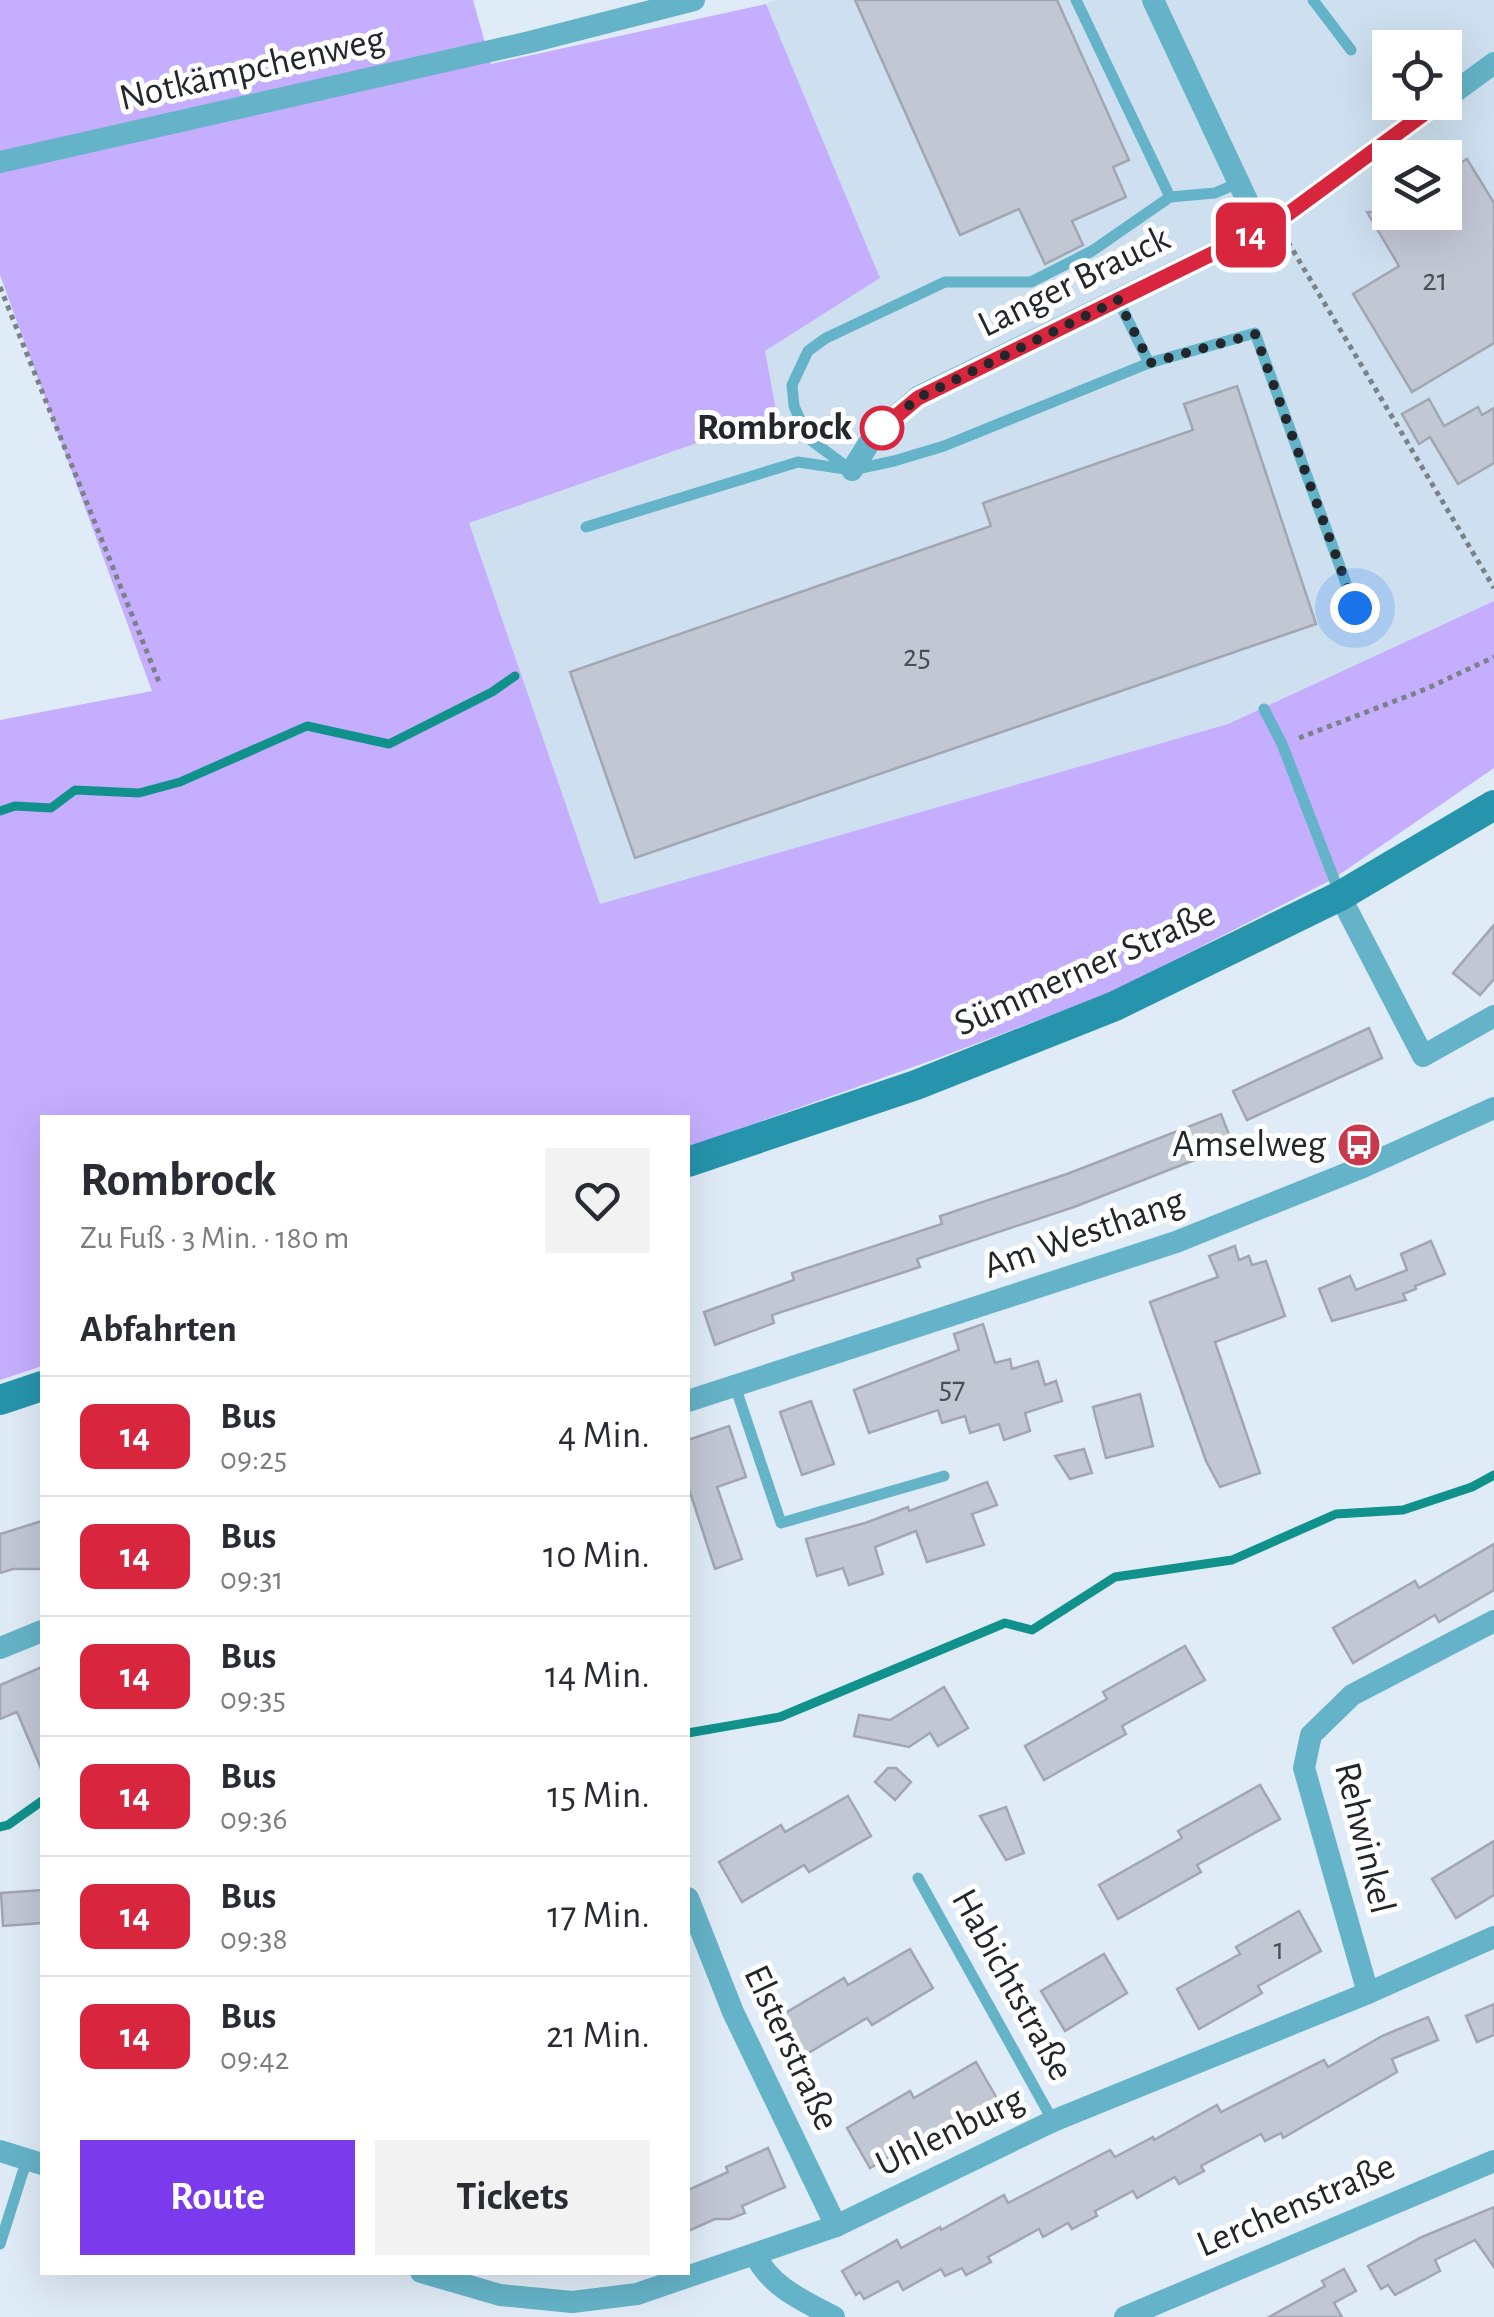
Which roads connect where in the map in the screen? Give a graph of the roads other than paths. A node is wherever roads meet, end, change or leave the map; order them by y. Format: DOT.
graph roads {
  1 [pos="694,0"];
  2 [pos="1076,0"];
  3 [pos="1153,0"];
  4 [pos="1313,0"];
  5 [pos="1350,50"];
  6 [pos="1494,63"];
  7 [pos="1462,86"];
  8 [pos="1416,120"];
  9 [pos="0,162"];
  10 [pos="1238,183"];
  11 [pos="1170,197"];
  12 [pos="1269,226"];
  13 [pos="1118,300"];
  14 [pos="1150,363"];
  15 [pos="852,470"];
  16 [pos="586,528"];
  17 [pos="1355,608"];
  18 [pos="1264,709"];
  19 [pos="1494,804"];
  20 [pos="1340,896"];
  21 [pos="1494,1016"];
  22 [pos="1494,1108"];
  23 [pos="690,1161"];
  24 [pos="735,1386"];
  25 [pos="40,1387"];
  26 [pos="0,1400"];
  27 [pos="690,1401"];
  28 [pos="944,1476"];
  29 [pos="1494,1621"];
  30 [pos="40,1632"];
  31 [pos="0,1648"];
  32 [pos="918,1878"];
  33 [pos="690,1903"];
  34 [pos="1494,1937"];
  35 [pos="1368,1993"];
  36 [pos="1053,2120"];
  37 [pos="0,2151"];
  38 [pos="1494,2161"];
  39 [pos="34,2162"];
  40 [pos="836,2226"];
  41 [pos="0,2244"];
  42 [pos="755,2255"];
  43 [pos="690,2272"];
  44 [pos="431,2275"];
  45 [pos="669,2278"];
  46 [pos="834,2317"];
  47 [pos="1125,2317"];
  1 -- 9 [label="street, Notkämpchenweg"];
  2 -- 11 [label="lane"];
  3 -- 10 [label="street"];
  4 -- 5 [label="lane"];
  6 -- 7 [label="street, Langer Brauck"];
  8 -- 12 [label="street, Langer Brauck"];
  10 -- 11 [label="lane"];
  10 -- 12 [label="street"];
  11 -- 15 [label="lane"];
  12 -- 13 [label="street, Langer Brauck"];
  13 -- 14 [label="lane"];
  13 -- 15 [label="street, Langer Brauck"];
  14 -- 15 [label="lane"];
  14 -- 17 [label="lane"];
  15 -- 16 [label="lane"];
  18 -- 20 [label="lane"];
  19 -- 20 [label="main road, Sümmerner Straße"];
  20 -- 21 [label="street"];
  20 -- 23 [label="main road, Sümmerner Straße"];
  22 -- 24 [label="street, Am Westhang"];
  24 -- 27 [label="street, Am Westhang"];
  24 -- 28 [label="lane"];
  25 -- 26 [label="main road"];
  29 -- 35 [label="street, Rehwinkel"];
  30 -- 31 [label="street"];
  32 -- 36 [label="lane, Habichtstraße"];
  33 -- 40 [label="street, Elsterstraße"];
  34 -- 35 [label="street, Uhlenburg"];
  35 -- 36 [label="street, Uhlenburg"];
  36 -- 40 [label="street, Uhlenburg"];
  37 -- 39 [label="street"];
  38 -- 47 [label="street, Lerchenstraße"];
  39 -- 41 [label="lane"];
  40 -- 42 [label="street, Uhlenburg"];
  42 -- 43 [label="street, Uhlenburg"];
  42 -- 46 [label="street"];
  44 -- 45 [label="street, Uhlenburg"];
}
